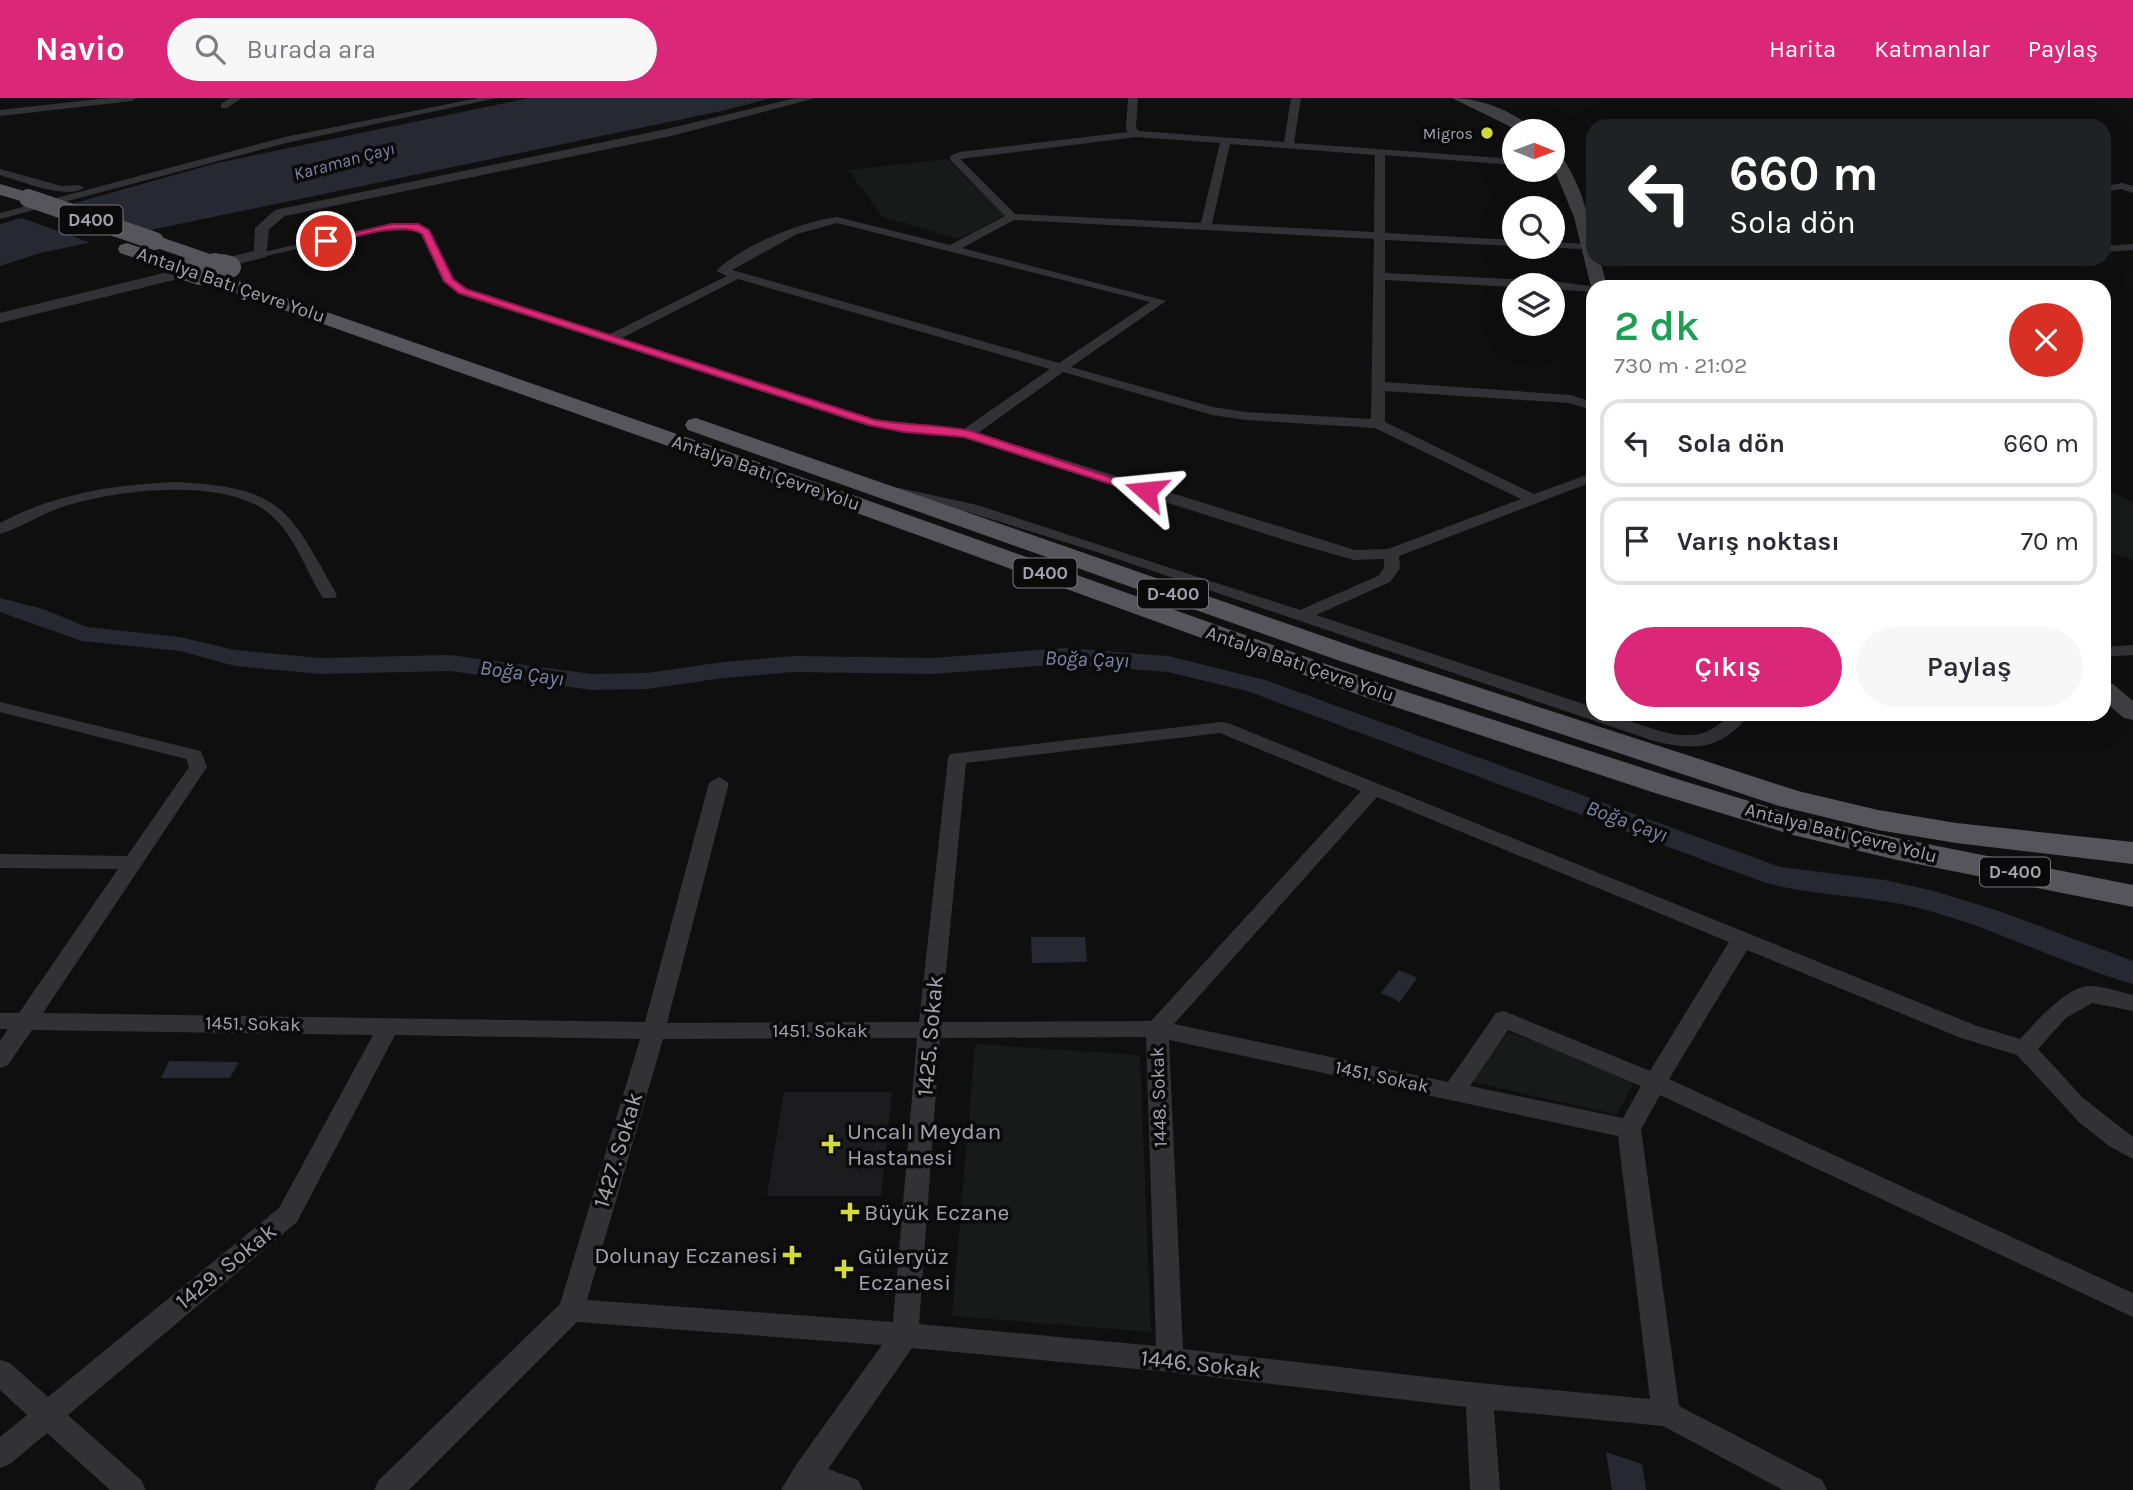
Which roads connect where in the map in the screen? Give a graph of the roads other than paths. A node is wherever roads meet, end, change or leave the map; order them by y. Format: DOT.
graph roads {
  1 [pos="132,98"];
  2 [pos="237,98"];
  3 [pos="492,98"];
  4 [pos="810,98"];
  5 [pos="1133,98"];
  6 [pos="1296,98"];
  7 [pos="1458,98"];
  8 [pos="224,106"];
  9 [pos="0,113"];
  10 [pos="1506,119"];
  11 [pos="1136,134"];
  12 [pos="285,140"];
  13 [pos="1226,141"];
  14 [pos="1289,145"];
  15 [pos="1380,152"];
  16 [pos="1502,161"];
  17 [pos="0,173"];
  18 [pos="1565,182"];
  19 [pos="2111,188"];
  20 [pos="2133,190"];
  21 [pos="1,204"];
  22 [pos="1012,217"];
  23 [pos="1206,227"];
  24 [pos="1379,236"];
  25 [pos="1586,236"];
  26 [pos="1502,242"];
  27 [pos="1565,246"];
  28 [pos="1586,247"];
  29 [pos="2133,247"];
  30 [pos="953,248"];
  31 [pos="2111,249"];
  32 [pos="261,254"];
  33 [pos="207,268"];
  34 [pos="736,276"];
  35 [pos="1379,276"];
  36 [pos="1502,282"];
  37 [pos="1565,286"];
  38 [pos="1586,288"];
  39 [pos="0,318"];
  40 [pos="611,339"];
  41 [pos="1060,369"];
  42 [pos="1378,386"];
  43 [pos="1586,404"];
  44 [pos="1378,424"];
  45 [pos="967,433"];
  46 [pos="1586,479"];
  47 [pos="880,488"];
  48 [pos="1533,499"];
  49 [pos="0,529"];
  50 [pos="1390,554"];
  51 [pos="329,595"];
  52 [pos="1302,615"];
  53 [pos="2133,650"];
  54 [pos="2111,652"];
  55 [pos="2111,695"];
  56 [pos="0,707"];
  57 [pos="1586,712"];
  58 [pos="2133,713"];
  59 [pos="1615,721"];
  60 [pos="1734,721"];
  61 [pos="719,783"];
  62 [pos="1373,790"];
  63 [pos="1897,849"];
  64 [pos="2133,853"];
  65 [pos="0,861"];
  66 [pos="132,863"];
  67 [pos="2133,896"];
  68 [pos="1743,938"];
  69 [pos="2133,1003"];
  70 [pos="0,1021"];
  71 [pos="25,1021"];
  72 [pos="389,1026"];
  73 [pos="1157,1029"];
  74 [pos="654,1031"];
  75 [pos="929,1031"];
  76 [pos="2025,1049"];
  77 [pos="0,1059"];
  78 [pos="1654,1082"];
  79 [pos="1454,1092"];
  80 [pos="1629,1129"];
  81 [pos="2133,1149"];
  82 [pos="2133,1305"];
  83 [pos="570,1310"];
  84 [pos="905,1335"];
  85 [pos="1170,1360"];
  86 [pos="0,1373"];
  87 [pos="1479,1396"];
  88 [pos="48,1413"];
  89 [pos="1666,1413"];
  90 [pos="0,1455"];
  91 [pos="801,1483"];
  92 [pos="131,1490"];
  93 [pos="389,1490"];
  94 [pos="848,1490"];
  95 [pos="1485,1490"];
  96 [pos="1812,1490"];
  1 -- 9 [label="street"];
  2 -- 8 [label="street"];
  3 -- 12 [label="street"];
  4 -- 32 [label="street"];
  5 -- 11 [label="street"];
  6 -- 14 [label="street"];
  7 -- 10 [label="main road"];
  11 -- 13 [label="street"];
  11 -- 22 [label="street"];
  12 -- 17 [label="street"];
  12 -- 21 [label="street"];
  13 -- 14 [label="street"];
  13 -- 23 [label="street"];
  14 -- 15 [label="street"];
  15 -- 16 [label="street"];
  15 -- 24 [label="street"];
  18 -- 25 [label="main road"];
  19 -- 20 [label="street"];
  21 -- 33 [label="highway, Antalya Batı Çevre Yolu / D400"];
  21 -- 33 [label="highway, D400, bridge"];
  22 -- 23 [label="street"];
  22 -- 30 [label="street"];
  23 -- 24 [label="street"];
  24 -- 26 [label="street"];
  24 -- 35 [label="street"];
  27 -- 28 [label="street"];
  29 -- 31 [label="street"];
  30 -- 34 [label="street"];
  30 -- 41 [label="street"];
  32 -- 39 [label="street"];
  32 -- 40 [label="street"];
  33 -- 47 [label="highway, D-400"];
  33 -- 63 [label="highway, Antalya Batı Çevre Yolu / D400"];
  34 -- 40 [label="street"];
  34 -- 41 [label="street"];
  35 -- 36 [label="street"];
  35 -- 42 [label="street"];
  37 -- 38 [label="street"];
  40 -- 45 [label="street"];
  41 -- 44 [label="street"];
  41 -- 45 [label="street"];
  42 -- 43 [label="street"];
  42 -- 44 [label="street"];
  44 -- 48 [label="street"];
  45 -- 50 [label="street"];
  46 -- 48 [label="street"];
  47 -- 52 [label="street"];
  47 -- 64 [label="highway, D-400"];
  48 -- 50 [label="street"];
  49 -- 51 [label="street"];
  50 -- 52 [label="street"];
  52 -- 57 [label="street"];
  53 -- 54 [label="street"];
  55 -- 58 [label="main road"];
  56 -- 66 [label="street"];
  59 -- 60 [label="street"];
  61 -- 74 [label="street, 1427. Sokak"];
  62 -- 68 [label="street"];
  62 -- 73 [label="street, 1448. Sokak"];
  62 -- 75 [label="street, 1425. Sokak"];
  63 -- 67 [label="highway, Antalya Batı Çevre Yolu / D-400"];
  65 -- 66 [label="street"];
  66 -- 71 [label="street"];
  68 -- 76 [label="street"];
  68 -- 78 [label="street"];
  69 -- 76 [label="street"];
  70 -- 71 [label="street, 1451. Sokak"];
  71 -- 72 [label="street, 1451. Sokak"];
  71 -- 77 [label="street"];
  72 -- 74 [label="street, 1451. Sokak"];
  72 -- 88 [label="street, 1429. Sokak"];
  73 -- 75 [label="street, 1451. Sokak"];
  73 -- 79 [label="street, 1451. Sokak"];
  73 -- 85 [label="street, 1448. Sokak"];
  74 -- 75 [label="street, 1451. Sokak"];
  74 -- 83 [label="street, 1427. Sokak"];
  75 -- 84 [label="street, 1425. Sokak"];
  76 -- 81 [label="street"];
  78 -- 79 [label="street"];
  78 -- 80 [label="street"];
  78 -- 82 [label="street"];
  79 -- 80 [label="street, 1451. Sokak"];
  80 -- 89 [label="street"];
  83 -- 84 [label="street, 1446. Sokak"];
  83 -- 93 [label="street, 1427. Sokak"];
  84 -- 85 [label="street, 1446. Sokak"];
  84 -- 91 [label="street"];
  85 -- 87 [label="street, 1446. Sokak"];
  86 -- 88 [label="street"];
  87 -- 89 [label="street, 1446. Sokak"];
  87 -- 95 [label="street"];
  88 -- 90 [label="street, 1429. Sokak"];
  88 -- 92 [label="street"];
  89 -- 96 [label="street, 1446. Sokak"];
  91 -- 94 [label="street"];
}
